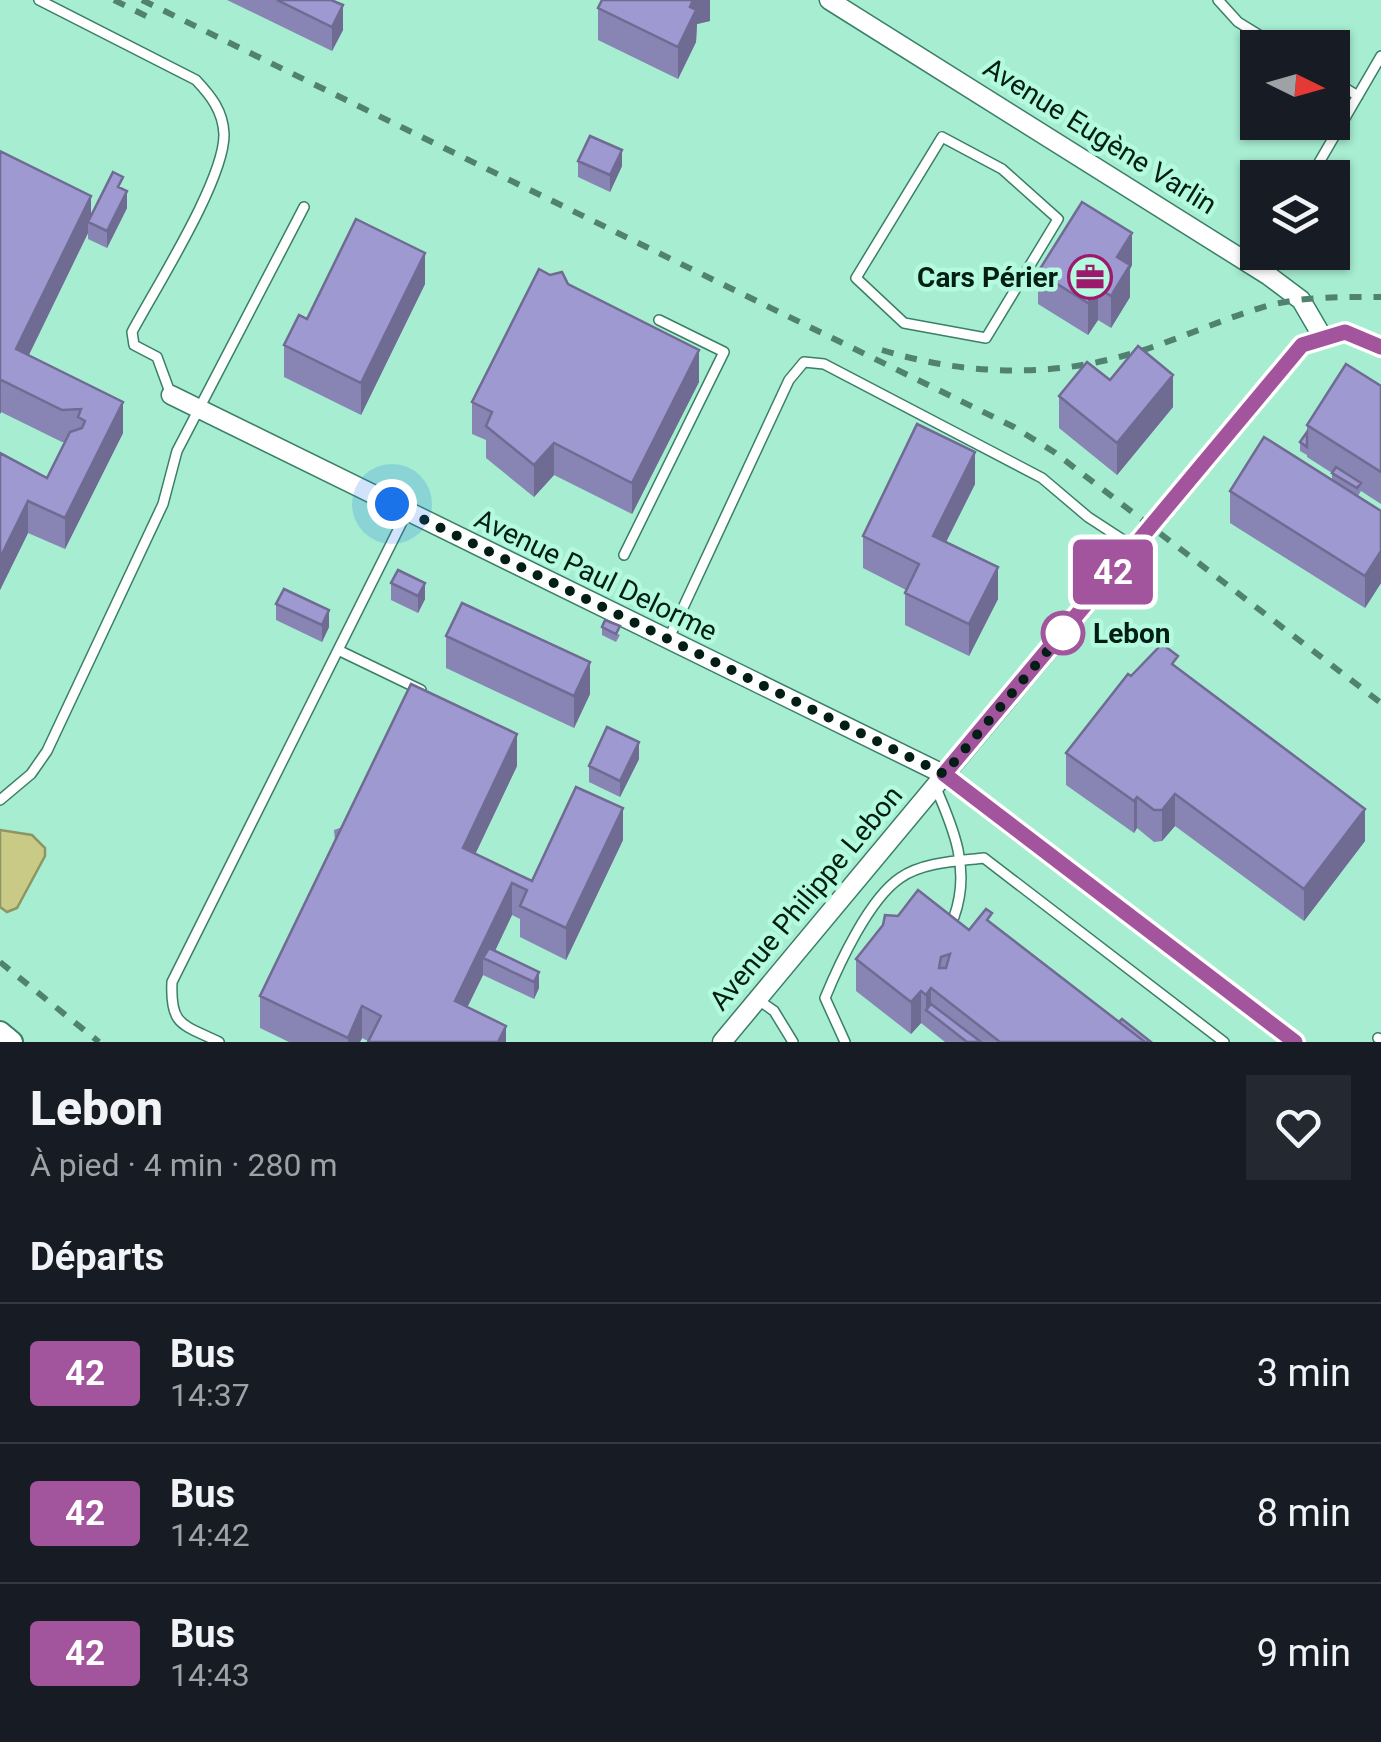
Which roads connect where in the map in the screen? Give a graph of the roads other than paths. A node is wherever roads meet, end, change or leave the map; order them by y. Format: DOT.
graph roads {
  1 [pos="38,0"];
  2 [pos="828,0"];
  3 [pos="1218,0"];
  4 [pos="1251,30"];
  5 [pos="1381,56"];
  6 [pos="1350,91"];
  7 [pos="1358,96"];
  8 [pos="1321,160"];
  9 [pos="304,206"];
  10 [pos="1058,220"];
  11 [pos="1240,247"];
  12 [pos="1272,270"];
  13 [pos="659,320"];
  14 [pos="1322,336"];
  15 [pos="1381,347"];
  16 [pos="171,395"];
  17 [pos="198,408"];
  18 [pos="406,512"];
  19 [pos="1134,547"];
  20 [pos="624,555"];
  21 [pos="668,641"];
  22 [pos="338,650"];
  23 [pos="426,692"];
  24 [pos="940,780"];
  25 [pos="0,800"];
  26 [pos="961,860"];
  27 [pos="954,917"];
  28 [pos="758,999"];
  29 [pos="790,1040"];
  30 [pos="219,1042"];
  31 [pos="722,1042"];
  32 [pos="845,1042"];
  33 [pos="1224,1042"];
  34 [pos="1295,1042"];
  1 -- 16 [label="lane"];
  2 -- 11 [label="street, Avenue Eugène Varlin"];
  3 -- 4 [label="lane"];
  5 -- 7 [label="lane"];
  6 -- 7 [label="lane"];
  7 -- 8 [label="lane"];
  9 -- 17 [label="lane"];
  10 -- 10 [label="lane"];
  12 -- 14 [label="street, Avenue Eugène Varlin"];
  13 -- 20 [label="lane"];
  14 -- 15 [label="street"];
  14 -- 19 [label="street, Avenue Philippe Lebon"];
  16 -- 17 [label="street, Avenue Paul Delorme"];
  17 -- 18 [label="street, Avenue Paul Delorme"];
  17 -- 25 [label="lane"];
  18 -- 21 [label="street, Avenue Paul Delorme"];
  18 -- 22 [label="lane"];
  19 -- 21 [label="lane"];
  19 -- 24 [label="street, Avenue Philippe Lebon"];
  21 -- 24 [label="street, Avenue Paul Delorme"];
  22 -- 23 [label="lane"];
  22 -- 30 [label="lane"];
  24 -- 26 [label="lane"];
  24 -- 28 [label="street, Avenue Philippe Lebon"];
  24 -- 34 [label="street, Avenue Paul Delorme"];
  26 -- 27 [label="lane"];
  26 -- 32 [label="lane"];
  26 -- 33 [label="lane"];
  28 -- 29 [label="lane"];
  28 -- 31 [label="street, Avenue Philippe Lebon"];
}
